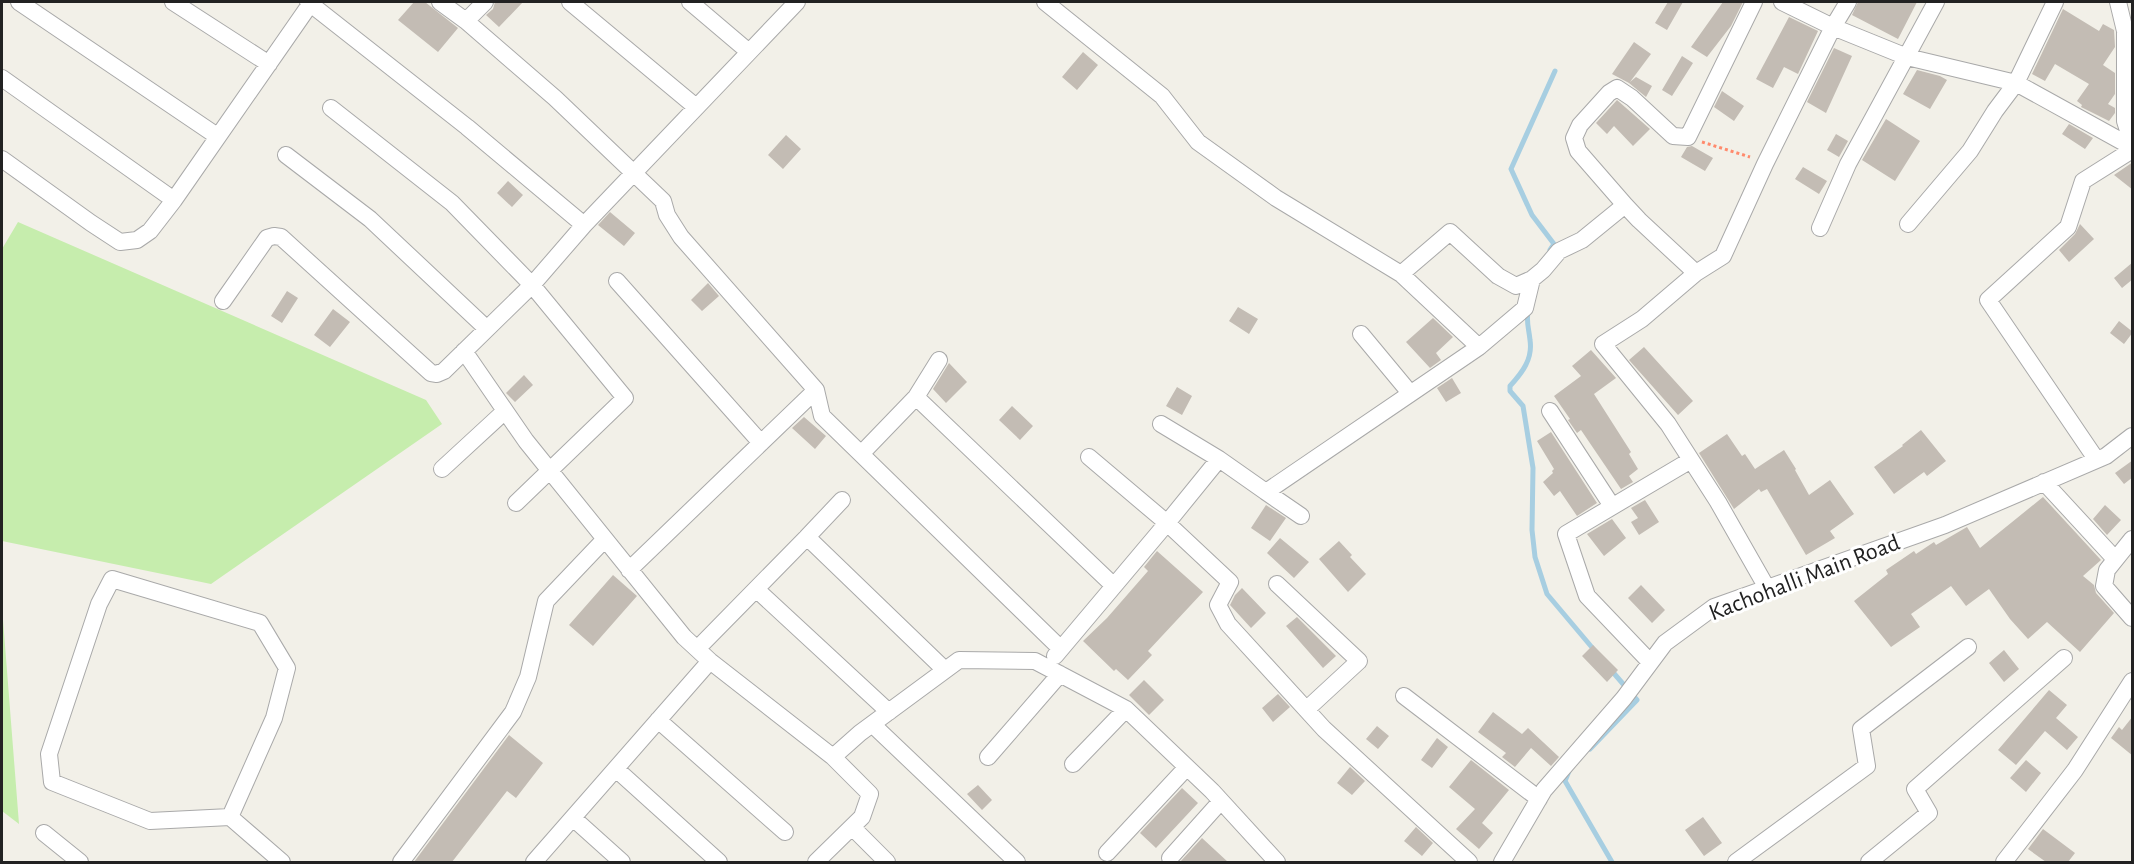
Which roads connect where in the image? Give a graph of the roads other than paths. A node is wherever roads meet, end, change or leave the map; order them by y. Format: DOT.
graph roads {
  1 [pos="19,2"];
  2 [pos="173,2"];
  3 [pos="310,2"];
  4 [pos="440,2"];
  5 [pos="485,2"];
  6 [pos="570,2"];
  7 [pos="690,2"];
  8 [pos="797,2"];
  9 [pos="1045,2"];
  10 [pos="1754,2"];
  11 [pos="1782,2"];
  12 [pos="1848,2"];
  13 [pos="1936,2"];
  14 [pos="2055,2"];
  15 [pos="2118,2"];
  16 [pos="466,21"];
  17 [pos="1833,27"];
  18 [pos="2129,33"];
  19 [pos="749,52"];
  20 [pos="1906,57"];
  21 [pos="269,64"];
  22 [pos="2,78"];
  23 [pos="2016,83"];
  24 [pos="696,107"];
  25 [pos="331,108"];
  26 [pos="217,136"];
  27 [pos="2133,147"];
  28 [pos="286,155"];
  29 [pos="2,159"];
  30 [pos="635,172"];
  31 [pos="174,200"];
  32 [pos="1625,205"];
  33 [pos="1908,224"];
  34 [pos="584,225"];
  35 [pos="1820,228"];
  36 [pos="1696,273"];
  37 [pos="1401,274"];
  38 [pos="1532,279"];
  39 [pos="617,281"];
  40 [pos="532,285"];
  41 [pos="223,301"];
  42 [pos="486,328"];
  43 [pos="1360,334"];
  44 [pos="1479,347"];
  45 [pos="464,351"];
  46 [pos="939,360"];
  47 [pos="816,390"];
  48 [pos="1410,393"];
  49 [pos="916,397"];
  50 [pos="505,411"];
  51 [pos="1550,411"];
  52 [pos="1161,424"];
  53 [pos="2133,436"];
  54 [pos="761,443"];
  55 [pos="861,454"];
  56 [pos="1089,457"];
  57 [pos="1219,459"];
  58 [pos="2096,459"];
  59 [pos="1691,460"];
  60 [pos="442,470"];
  61 [pos="550,471"];
  62 [pos="2044,482"];
  63 [pos="1266,492"];
  64 [pos="842,500"];
  65 [pos="516,503"];
  66 [pos="1612,506"];
  67 [pos="1300,516"];
  68 [pos="1167,523"];
  69 [pos="807,537"];
  70 [pos="605,539"];
  71 [pos="2133,540"];
  72 [pos="2115,559"];
  73 [pos="629,570"];
  74 [pos="1277,584"];
  75 [pos="1114,586"];
  76 [pos="1767,588"];
  77 [pos="756,589"];
  78 [pos="2133,618"];
  79 [pos="1968,647"];
  80 [pos="698,648"];
  81 [pos="1060,648"];
  82 [pos="2064,658"];
  83 [pos="710,661"];
  84 [pos="1650,662"];
  85 [pos="945,670"];
  86 [pos="1054,671"];
  87 [pos="2133,681"];
  88 [pos="1404,696"];
  89 [pos="1126,709"];
  90 [pos="1307,709"];
  91 [pos="889,712"];
  92 [pos="658,720"];
  93 [pos="873,724"];
  94 [pos="833,757"];
  95 [pos="988,757"];
  96 [pos="1073,764"];
  97 [pos="1187,767"];
  98 [pos="616,769"];
  99 [pos="1539,799"];
  100 [pos="1221,801"];
  101 [pos="230,817"];
  102 [pos="573,818"];
  103 [pos="852,827"];
  104 [pos="785,832"];
  105 [pos="44,833"];
  106 [pos="1107,853"];
  107 [pos="1170,858"];
  108 [pos="80,862"];
  109 [pos="282,862"];
  110 [pos="401,862"];
  111 [pos="534,862"];
  112 [pos="622,862"];
  113 [pos="719,862"];
  114 [pos="816,862"];
  115 [pos="887,862"];
  116 [pos="1017,862"];
  117 [pos="1277,862"];
  118 [pos="1469,862"];
  119 [pos="1502,862"];
  120 [pos="1736,862"];
  121 [pos="1869,862"];
  122 [pos="2004,862"];
  1 -- 26 [label="street"];
  2 -- 21 [label="street"];
  3 -- 21 [label="street"];
  3 -- 34 [label="street"];
  4 -- 16 [label="street"];
  5 -- 16 [label="street"];
  6 -- 24 [label="street"];
  7 -- 19 [label="street"];
  8 -- 19 [label="street"];
  9 -- 37 [label="street"];
  10 -- 32 [label="street"];
  11 -- 17 [label="street"];
  12 -- 17 [label="street"];
  13 -- 20 [label="street"];
  14 -- 23 [label="street"];
  15 -- 18 [label="street"];
  16 -- 30 [label="street"];
  17 -- 20 [label="street"];
  17 -- 36 [label="street"];
  18 -- 27 [label="street"];
  19 -- 24 [label="street"];
  20 -- 23 [label="street"];
  20 -- 35 [label="street"];
  21 -- 26 [label="street"];
  22 -- 31 [label="street"];
  23 -- 27 [label="street"];
  23 -- 33 [label="street"];
  24 -- 30 [label="street"];
  25 -- 40 [label="street"];
  26 -- 31 [label="street"];
  27 -- 58 [label="street"];
  28 -- 42 [label="street"];
  29 -- 31 [label="street"];
  30 -- 34 [label="street"];
  30 -- 47 [label="street"];
  32 -- 36 [label="street"];
  32 -- 38 [label="street"];
  34 -- 40 [label="street"];
  36 -- 59 [label="street"];
  37 -- 38 [label="street"];
  37 -- 44 [label="street"];
  38 -- 44 [label="street"];
  39 -- 54 [label="street"];
  40 -- 42 [label="street"];
  40 -- 61 [label="street"];
  41 -- 45 [label="street"];
  42 -- 45 [label="street"];
  43 -- 48 [label="street"];
  44 -- 48 [label="street"];
  45 -- 50 [label="street"];
  46 -- 49 [label="street"];
  47 -- 54 [label="street"];
  47 -- 55 [label="street"];
  48 -- 63 [label="street"];
  49 -- 55 [label="street"];
  49 -- 75 [label="street"];
  50 -- 60 [label="street"];
  50 -- 61 [label="street"];
  51 -- 66 [label="street"];
  52 -- 57 [label="street"];
  53 -- 58 [label="street, Kachohalli Main Road"];
  54 -- 73 [label="street"];
  55 -- 81 [label="street"];
  56 -- 68 [label="street"];
  57 -- 63 [label="street"];
  57 -- 68 [label="street"];
  58 -- 62 [label="street, Kachohalli Main Road"];
  59 -- 66 [label="street"];
  59 -- 76 [label="street"];
  61 -- 65 [label="street"];
  61 -- 70 [label="street"];
  62 -- 72 [label="street"];
  62 -- 76 [label="street, Kachohalli Main Road"];
  63 -- 67 [label="street"];
  64 -- 69 [label="street"];
  66 -- 84 [label="street"];
  68 -- 75 [label="street"];
  68 -- 90 [label="street"];
  69 -- 77 [label="street"];
  69 -- 85 [label="street"];
  70 -- 73 [label="street"];
  70 -- 110 [label="street"];
  71 -- 72 [label="street"];
  72 -- 78 [label="street"];
  73 -- 80 [label="street"];
  74 -- 90 [label="street"];
  75 -- 81 [label="street"];
  76 -- 84 [label="street, Kachohalli Main Road"];
  77 -- 80 [label="street"];
  77 -- 91 [label="street"];
  79 -- 120 [label="street"];
  80 -- 83 [label="street"];
  81 -- 86 [label="street"];
  82 -- 121 [label="street"];
  83 -- 92 [label="street"];
  83 -- 94 [label="street"];
  84 -- 99 [label="street, Kachohalli Main Road"];
  85 -- 86 [label="street"];
  85 -- 91 [label="street"];
  86 -- 89 [label="street"];
  86 -- 95 [label="street"];
  87 -- 122 [label="street"];
  88 -- 99 [label="street"];
  89 -- 96 [label="street"];
  89 -- 97 [label="street"];
  90 -- 118 [label="street"];
  91 -- 93 [label="street"];
  92 -- 98 [label="street"];
  92 -- 104 [label="street"];
  93 -- 94 [label="street"];
  93 -- 116 [label="street"];
  94 -- 103 [label="street"];
  97 -- 100 [label="street"];
  97 -- 106 [label="street"];
  98 -- 102 [label="street"];
  98 -- 113 [label="street"];
  99 -- 119 [label="street, Kachohalli Main Road"];
  100 -- 107 [label="street"];
  100 -- 117 [label="street"];
  101 -- 101 [label="street"];
  101 -- 109 [label="street"];
  102 -- 111 [label="street"];
  102 -- 112 [label="street"];
  103 -- 114 [label="street"];
  103 -- 115 [label="street"];
  105 -- 108 [label="street"];
}
